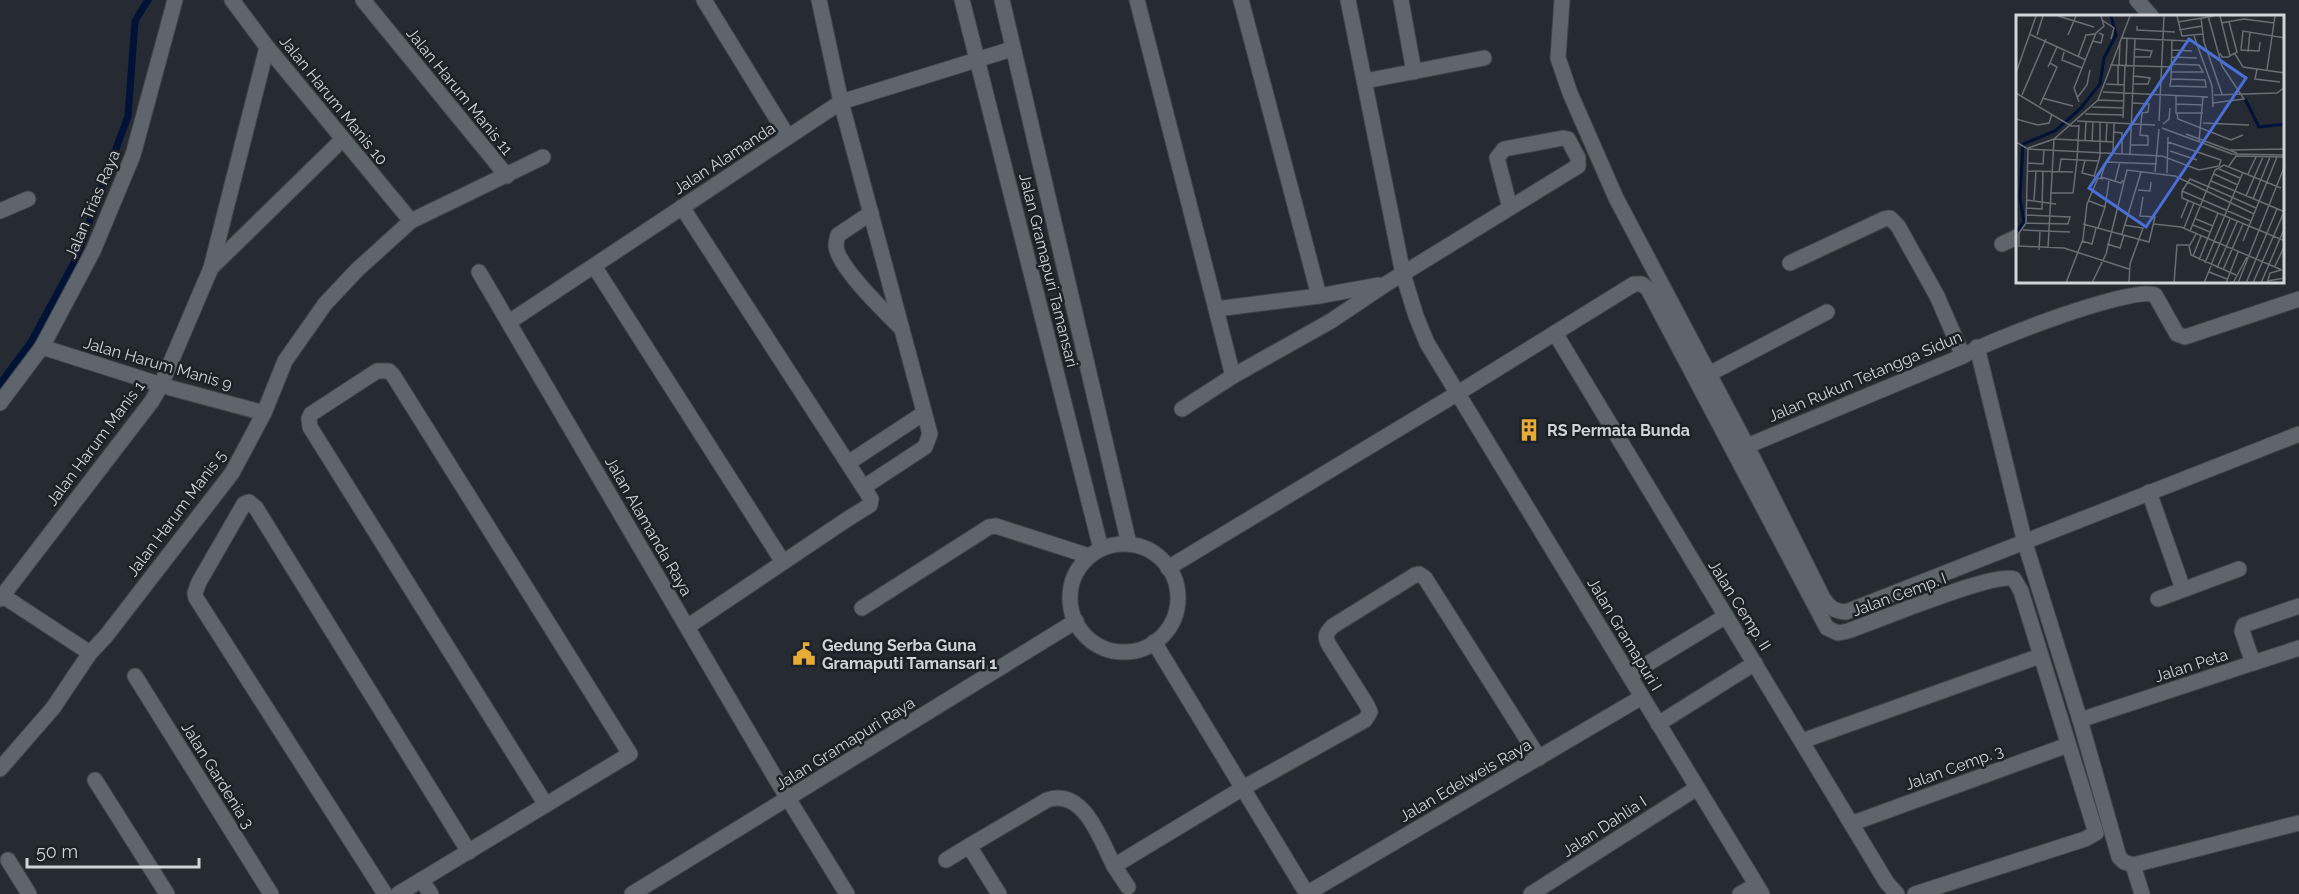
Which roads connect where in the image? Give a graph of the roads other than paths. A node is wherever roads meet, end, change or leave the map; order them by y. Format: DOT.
graph roads {
  1 [pos="175,0"];
  2 [pos="231,0"];
  3 [pos="363,0"];
  4 [pos="704,0"];
  5 [pos="819,0"];
  6 [pos="962,0"];
  7 [pos="1002,0"];
  8 [pos="1137,0"];
  9 [pos="1240,0"];
  10 [pos="1348,0"];
  11 [pos="1401,0"];
  12 [pos="1562,0"];
  13 [pos="2138,0"];
  14 [pos="2147,15"];
  15 [pos="267,47"];
  16 [pos="1012,49"];
  17 [pos="1484,58"];
  18 [pos="977,59"];
  19 [pos="1414,72"];
  20 [pos="1365,81"];
  21 [pos="841,102"];
  22 [pos="788,137"];
  23 [pos="343,139"];
  24 [pos="543,157"];
  25 [pos="507,176"];
  26 [pos="28,199"];
  27 [pos="682,207"];
  28 [pos="1510,208"];
  29 [pos="0,211"];
  30 [pos="871,213"];
  31 [pos="411,221"];
  32 [pos="2016,237"];
  33 [pos="2002,243"];
  34 [pos="1790,263"];
  35 [pos="594,266"];
  36 [pos="211,268"];
  37 [pos="479,272"];
  38 [pos="1403,274"];
  39 [pos="1386,284"];
  40 [pos="1319,296"];
  41 [pos="2299,299"];
  42 [pos="1216,309"];
  43 [pos="1827,312"];
  44 [pos="509,322"];
  45 [pos="902,329"];
  46 [pos="1555,333"];
  47 [pos="42,347"];
  48 [pos="1977,347"];
  49 [pos="1963,356"];
  50 [pos="1709,374"];
  51 [pos="1233,376"];
  52 [pos="161,385"];
  53 [pos="1458,393"];
  54 [pos="0,403"];
  55 [pos="1182,409"];
  56 [pos="924,412"];
  57 [pos="264,413"];
  58 [pos="2299,434"];
  59 [pos="1747,446"];
  60 [pos="848,463"];
  61 [pos="864,487"];
  62 [pos="2149,492"];
  63 [pos="2025,543"];
  64 [pos="1129,544"];
  65 [pos="1095,553"];
  66 [pos="783,562"];
  67 [pos="1168,568"];
  68 [pos="2239,569"];
  69 [pos="2183,589"];
  70 [pos="2,598"];
  71 [pos="2158,599"];
  72 [pos="2299,606"];
  73 [pos="862,608"];
  74 [pos="1726,616"];
  75 [pos="1076,621"];
  76 [pos="687,627"];
  77 [pos="1154,642"];
  78 [pos="2299,648"];
  79 [pos="90,653"];
  80 [pos="2040,656"];
  81 [pos="1755,663"];
  82 [pos="2253,663"];
  83 [pos="1629,675"];
  84 [pos="135,676"];
  85 [pos="1642,697"];
  86 [pos="2080,720"];
  87 [pos="1658,724"];
  88 [pos="1802,741"];
  89 [pos="2068,745"];
  90 [pos="1539,758"];
  91 [pos="0,769"];
  92 [pos="95,780"];
  93 [pos="1243,788"];
  94 [pos="1697,788"];
  95 [pos="789,799"];
  96 [pos="546,805"];
  97 [pos="1853,823"];
  98 [pos="2299,823"];
  99 [pos="969,846"];
  100 [pos="469,852"];
  101 [pos="8,860"];
  102 [pos="946,860"];
  103 [pos="2133,865"];
  104 [pos="1114,866"];
  105 [pos="421,880"];
  106 [pos="1128,887"];
  107 [pos="1759,889"];
  108 [pos="29,894"];
  109 [pos="167,894"];
  110 [pos="271,894"];
  111 [pos="385,894"];
  112 [pos="398,894"];
  113 [pos="431,894"];
  114 [pos="632,894"];
  115 [pos="847,894"];
  116 [pos="999,894"];
  117 [pos="1307,894"];
  118 [pos="1531,894"];
  119 [pos="1740,894"];
  120 [pos="1897,894"];
  121 [pos="1915,894"];
  122 [pos="2142,894"];
  1 -- 47 [label="street, Jalan Trias Raya"];
  2 -- 15 [label="street, Jalan Harum Manis 10"];
  3 -- 25 [label="street, Jalan Harum Manis 11"];
  4 -- 22 [label="street"];
  5 -- 21 [label="street"];
  6 -- 18 [label="street, Jalan Gramapuri Tamansari"];
  7 -- 16 [label="street, Jalan Gramapuri Tamansari"];
  8 -- 42 [label="street"];
  9 -- 40 [label="street"];
  10 -- 20 [label="street, Jalan Gramapuri I"];
  11 -- 19 [label="street"];
  12 -- 50 [label="street"];
  13 -- 14 [label="street"];
  15 -- 23 [label="street, Jalan Harum Manis 10"];
  15 -- 36 [label="street, Jalan Harum Manis 1"];
  16 -- 18 [label="street, Jalan Alamanda"];
  16 -- 64 [label="street, Jalan Gramapuri Tamansari"];
  17 -- 19 [label="street"];
  18 -- 21 [label="street, Jalan Alamanda"];
  18 -- 65 [label="street, Jalan Gramapuri Tamansari"];
  19 -- 20 [label="street"];
  20 -- 38 [label="street, Jalan Gramapuri I"];
  21 -- 22 [label="street, Jalan Alamanda"];
  21 -- 30 [label="street"];
  22 -- 27 [label="street, Jalan Alamanda"];
  23 -- 31 [label="street, Jalan Harum Manis 10"];
  23 -- 36 [label="street, Jalan Harum Manis 1"];
  24 -- 25 [label="street, Jalan Harum Manis 5"];
  25 -- 31 [label="street, Jalan Harum Manis 5"];
  26 -- 29 [label="street"];
  27 -- 35 [label="street, Jalan Alamanda"];
  27 -- 60 [label="street"];
  28 -- 28 [label="street"];
  28 -- 38 [label="street"];
  30 -- 45 [label="street"];
  30 -- 45 [label="street"];
  31 -- 57 [label="street, Jalan Harum Manis 5"];
  32 -- 33 [label="street"];
  34 -- 49 [label="street"];
  35 -- 44 [label="street, Jalan Alamanda"];
  35 -- 66 [label="street"];
  36 -- 52 [label="street, Jalan Harum Manis 1"];
  37 -- 44 [label="street, Jalan Alamanda Raya"];
  38 -- 39 [label="street"];
  38 -- 53 [label="street, Jalan Gramapuri I"];
  39 -- 40 [label="street"];
  39 -- 51 [label="street"];
  40 -- 42 [label="street"];
  41 -- 48 [label="street"];
  42 -- 51 [label="street"];
  43 -- 50 [label="street"];
  44 -- 76 [label="street, Jalan Alamanda Raya"];
  45 -- 56 [label="street"];
  46 -- 53 [label="street"];
  46 -- 74 [label="street, Jalan Cemp. II"];
  46 -- 80 [label="street, Jalan Cemp. I"];
  47 -- 52 [label="street, Jalan Harum Manis 9"];
  47 -- 54 [label="street, Jalan Trias Raya"];
  48 -- 49 [label="street, Jalan Rukun Tetangga Sidun"];
  48 -- 63 [label="street, Jalan Rukun Tetangga Sidun"];
  49 -- 59 [label="street, Jalan Rukun Tetangga Sidun"];
  50 -- 59 [label="street"];
  51 -- 55 [label="street"];
  52 -- 57 [label="street, Jalan Harum Manis 9"];
  52 -- 70 [label="street, Jalan Harum Manis 1"];
  53 -- 67 [label="street"];
  53 -- 83 [label="street, Jalan Gramapuri I"];
  56 -- 60 [label="street"];
  56 -- 61 [label="street"];
  57 -- 79 [label="street, Jalan Harum Manis 5"];
  58 -- 62 [label="street"];
  59 -- 63 [label="street"];
  60 -- 61 [label="street"];
  61 -- 66 [label="street"];
  62 -- 63 [label="street"];
  62 -- 69 [label="street"];
  63 -- 86 [label="street, Jalan Rukun Tetangga Sidun"];
  64 -- 65 [label="street"];
  64 -- 67 [label="street"];
  65 -- 73 [label="street"];
  65 -- 75 [label="street"];
  66 -- 76 [label="street"];
  67 -- 77 [label="street"];
  68 -- 69 [label="street"];
  69 -- 71 [label="street"];
  70 -- 79 [label="street, Jalan Harum Manis 1"];
  72 -- 82 [label="street, Jalan Peta"];
  74 -- 81 [label="street, Jalan Cemp. II"];
  74 -- 83 [label="street"];
  75 -- 77 [label="street"];
  75 -- 95 [label="street, Jalan Gramapuri Raya"];
  76 -- 95 [label="street, Jalan Alamanda Raya"];
  77 -- 93 [label="street"];
  78 -- 82 [label="street"];
  79 -- 91 [label="street, Jalan Harum Manis 5"];
  80 -- 88 [label="street"];
  80 -- 89 [label="street, Jalan Cemp. I"];
  81 -- 87 [label="street"];
  81 -- 88 [label="street, Jalan Cemp. II"];
  82 -- 86 [label="street, Jalan Peta"];
  83 -- 85 [label="street, Jalan Gramapuri I"];
  84 -- 110 [label="street, Jalan Gardenia 3"];
  85 -- 87 [label="street, Jalan Gramapuri I"];
  85 -- 90 [label="street, Jalan Edelweis Raya"];
  86 -- 103 [label="street, Jalan Rukun Tetangga Sidun"];
  87 -- 94 [label="street, Jalan Gramapuri I"];
  88 -- 97 [label="street, Jalan Cemp. II"];
  89 -- 97 [label="street, Jalan Cemp. 3"];
  89 -- 121 [label="street, Jalan Cemp. I"];
  90 -- 93 [label="street"];
  90 -- 117 [label="street, Jalan Edelweis Raya"];
  92 -- 109 [label="street"];
  93 -- 104 [label="street"];
  93 -- 117 [label="street"];
  94 -- 107 [label="street, Jalan Gramapuri I"];
  94 -- 118 [label="street, Jalan Dahlia I"];
  95 -- 114 [label="street, Jalan Gramapuri Raya"];
  95 -- 115 [label="street, Jalan Alamanda Raya"];
  96 -- 96 [label="street"];
  96 -- 100 [label="street"];
  97 -- 120 [label="street, Jalan Cemp. II"];
  98 -- 103 [label="street"];
  99 -- 102 [label="street"];
  99 -- 104 [label="street"];
  99 -- 116 [label="street"];
  100 -- 105 [label="street"];
  100 -- 111 [label="street"];
  101 -- 108 [label="street"];
  103 -- 122 [label="street"];
  104 -- 106 [label="street"];
  105 -- 112 [label="street"];
  105 -- 113 [label="street"];
  107 -- 119 [label="street"];
}
